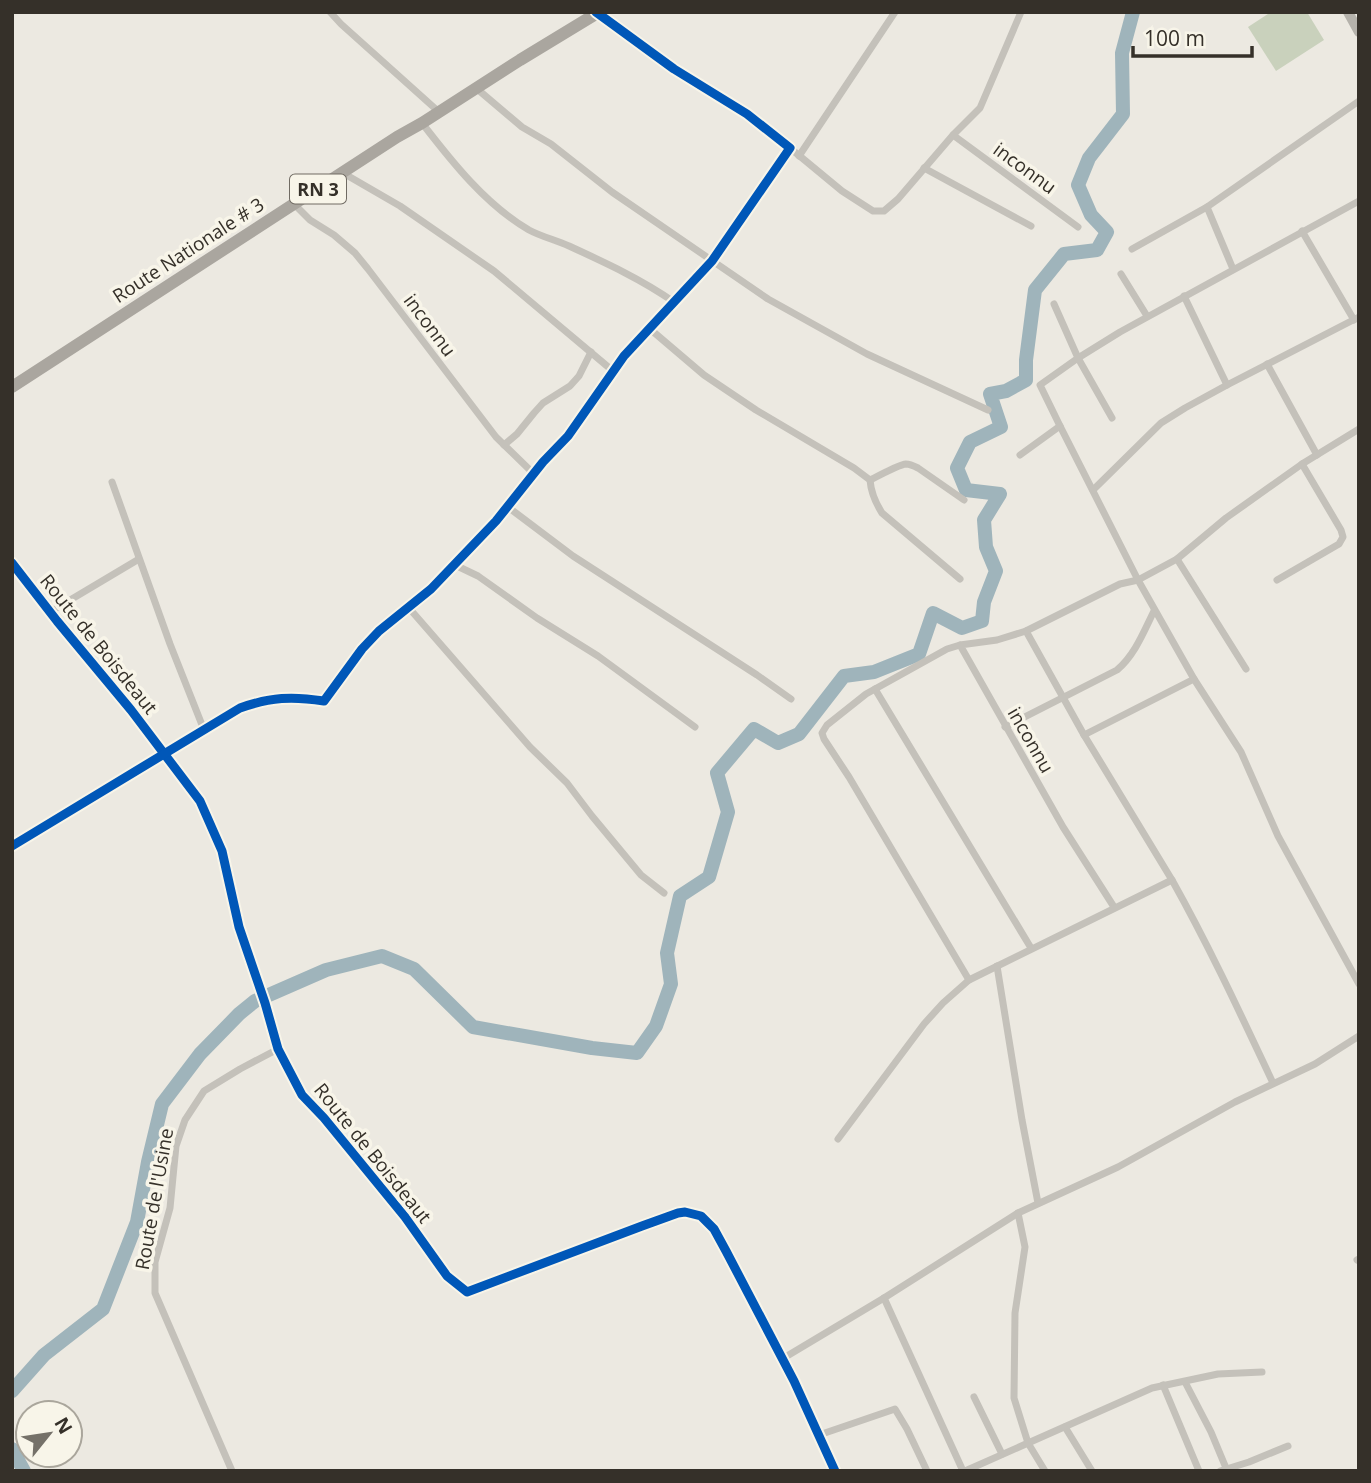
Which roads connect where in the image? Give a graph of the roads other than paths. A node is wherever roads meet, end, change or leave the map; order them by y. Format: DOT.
graph roads {
  1 [pos="330,12"];
  2 [pos="895,12"];
  3 [pos="1021,12"];
  4 [pos="1348,12"];
  5 [pos="598,13"];
  6 [pos="1359,32"];
  7 [pos="476,88"];
  8 [pos="1359,101"];
  9 [pos="439,112"];
  10 [pos="422,123"];
  11 [pos="953,135"];
  12 [pos="790,148"];
  13 [pos="799,156"];
  14 [pos="924,168"];
  15 [pos="343,173"];
  16 [pos="1359,201"];
  17 [pos="294,204"];
  18 [pos="1207,207"];
  19 [pos="1031,226"];
  20 [pos="1078,227"];
  21 [pos="1303,231"];
  22 [pos="1132,249"];
  23 [pos="712,261"];
  24 [pos="1233,269"];
  25 [pos="1121,274"];
  26 [pos="1184,296"];
  27 [pos="674,302"];
  28 [pos="1054,304"];
  29 [pos="1147,316"];
  30 [pos="1356,318"];
  31 [pos="650,328"];
  32 [pos="591,352"];
  33 [pos="1078,358"];
  34 [pos="1267,364"];
  35 [pos="613,371"];
  36 [pos="1227,385"];
  37 [pos="12,387"];
  38 [pos="988,410"];
  39 [pos="1112,418"];
  40 [pos="1060,426"];
  41 [pos="1359,429"];
  42 [pos="504,445"];
  43 [pos="1020,455"];
  44 [pos="1317,455"];
  45 [pos="1302,464"];
  46 [pos="534,474"];
  47 [pos="870,480"];
  48 [pos="112,482"];
  49 [pos="1093,490"];
  50 [pos="964,500"];
  51 [pos="508,507"];
  52 [pos="139,559"];
  53 [pos="1177,559"];
  54 [pos="12,563"];
  55 [pos="455,565"];
  56 [pos="960,579"];
  57 [pos="1138,580"];
  58 [pos="1277,580"];
  59 [pos="409,608"];
  60 [pos="1154,611"];
  61 [pos="50,612"];
  62 [pos="1026,631"];
  63 [pos="960,645"];
  64 [pos="1245,669"];
  65 [pos="1194,679"];
  66 [pos="875,689"];
  67 [pos="1063,698"];
  68 [pos="790,699"];
  69 [pos="695,727"];
  70 [pos="1005,727"];
  71 [pos="204,730"];
  72 [pos="1084,735"];
  73 [pos="164,753"];
  74 [pos="12,846"];
  75 [pos="1171,880"];
  76 [pos="664,893"];
  77 [pos="1114,907"];
  78 [pos="1031,948"];
  79 [pos="997,966"];
  80 [pos="969,980"];
  81 [pos="1359,984"];
  82 [pos="1359,1037"];
  83 [pos="278,1049"];
  84 [pos="1273,1083"];
  85 [pos="838,1139"];
  86 [pos="1038,1203"];
  87 [pos="1018,1213"];
  88 [pos="884,1298"];
  89 [pos="782,1359"];
  90 [pos="1262,1371"];
  91 [pos="1185,1382"];
  92 [pos="1163,1384"];
  93 [pos="974,1397"];
  94 [pos="1065,1427"];
  95 [pos="819,1435"];
  96 [pos="1028,1443"];
  97 [pos="1288,1446"];
  98 [pos="1002,1454"];
  99 [pos="1249,1462"];
  100 [pos="1223,1469"];
  101 [pos="232,1471"];
  102 [pos="835,1471"];
  103 [pos="927,1471"];
  104 [pos="964,1471"];
  105 [pos="1045,1471"];
  106 [pos="1092,1471"];
  107 [pos="1199,1471"];
  108 [pos="1252,1471"];
  1 -- 9 [label="street"];
  2 -- 13 [label="street"];
  3 -- 11 [label="street"];
  4 -- 6 [label="street"];
  5 -- 7 [label="main road, Route Nationale # 3 / RN 3"];
  5 -- 12 [label="street"];
  7 -- 9 [label="main road, Route Nationale # 3 / RN 3"];
  7 -- 23 [label="street"];
  8 -- 18 [label="street"];
  9 -- 10 [label="main road, Route Nationale # 3 / RN 3"];
  10 -- 15 [label="main road, Route Nationale # 3 / RN 3"];
  10 -- 27 [label="street"];
  11 -- 14 [label="street"];
  11 -- 20 [label="street, inconnu"];
  12 -- 13 [label="street"];
  12 -- 23 [label="street"];
  13 -- 14 [label="street"];
  14 -- 19 [label="street"];
  15 -- 17 [label="main road, Route Nationale # 3 / RN 3"];
  15 -- 32 [label="street"];
  16 -- 21 [label="street"];
  17 -- 37 [label="main road, Route Nationale # 3 / RN 3"];
  17 -- 42 [label="street, inconnu"];
  18 -- 22 [label="street"];
  18 -- 24 [label="street"];
  21 -- 24 [label="street"];
  21 -- 30 [label="street"];
  23 -- 27 [label="street"];
  23 -- 38 [label="street"];
  24 -- 26 [label="street"];
  25 -- 29 [label="street"];
  26 -- 29 [label="street"];
  26 -- 36 [label="street"];
  27 -- 31 [label="street"];
  28 -- 33 [label="street"];
  29 -- 33 [label="street"];
  30 -- 34 [label="street"];
  31 -- 35 [label="street"];
  31 -- 47 [label="street"];
  32 -- 35 [label="street"];
  32 -- 42 [label="street"];
  33 -- 39 [label="street"];
  33 -- 40 [label="street"];
  34 -- 36 [label="street"];
  34 -- 44 [label="street"];
  35 -- 46 [label="street"];
  36 -- 49 [label="street"];
  40 -- 43 [label="street"];
  40 -- 49 [label="street"];
  41 -- 44 [label="street"];
  42 -- 46 [label="street, inconnu"];
  44 -- 45 [label="street"];
  45 -- 53 [label="street"];
  45 -- 58 [label="street"];
  46 -- 51 [label="street"];
  47 -- 50 [label="street"];
  47 -- 56 [label="street"];
  48 -- 52 [label="street"];
  49 -- 57 [label="street"];
  51 -- 55 [label="street"];
  51 -- 68 [label="street"];
  52 -- 61 [label="street"];
  52 -- 71 [label="street"];
  53 -- 57 [label="street"];
  53 -- 64 [label="street"];
  54 -- 61 [label="street, Route de Boisdeaut"];
  55 -- 59 [label="street"];
  55 -- 69 [label="street"];
  57 -- 60 [label="street"];
  57 -- 62 [label="street"];
  59 -- 71 [label="street"];
  59 -- 76 [label="street"];
  60 -- 65 [label="street"];
  60 -- 67 [label="street"];
  61 -- 73 [label="street, Route de Boisdeaut"];
  62 -- 63 [label="street"];
  62 -- 67 [label="street"];
  63 -- 66 [label="street"];
  63 -- 70 [label="street, inconnu"];
  65 -- 72 [label="street"];
  65 -- 81 [label="street"];
  66 -- 78 [label="street"];
  66 -- 80 [label="street"];
  67 -- 70 [label="street"];
  67 -- 72 [label="street"];
  70 -- 77 [label="street, inconnu"];
  71 -- 73 [label="street"];
  72 -- 75 [label="street"];
  73 -- 74 [label="street"];
  73 -- 83 [label="street, Route de Boisdeaut"];
  75 -- 77 [label="street"];
  75 -- 84 [label="street"];
  77 -- 78 [label="street"];
  78 -- 79 [label="street"];
  79 -- 80 [label="street"];
  79 -- 86 [label="street"];
  80 -- 85 [label="street"];
  82 -- 84 [label="street"];
  83 -- 89 [label="street, Route de Boisdeaut"];
  83 -- 101 [label="street, Route de l'Usine"];
  84 -- 86 [label="street"];
  86 -- 87 [label="street"];
  87 -- 88 [label="street"];
  87 -- 96 [label="street"];
  88 -- 89 [label="street"];
  88 -- 104 [label="street"];
  89 -- 95 [label="street, Route de Boisdeaut"];
  90 -- 91 [label="street"];
  91 -- 92 [label="street"];
  91 -- 100 [label="street"];
  92 -- 94 [label="street"];
  92 -- 107 [label="street"];
  93 -- 98 [label="street"];
  94 -- 96 [label="street"];
  94 -- 106 [label="street"];
  95 -- 102 [label="street, Route de Boisdeaut"];
  95 -- 103 [label="street"];
  96 -- 98 [label="street"];
  96 -- 105 [label="street"];
  97 -- 99 [label="street"];
  98 -- 104 [label="street"];
  99 -- 100 [label="street"];
  99 -- 108 [label="street"];
}
